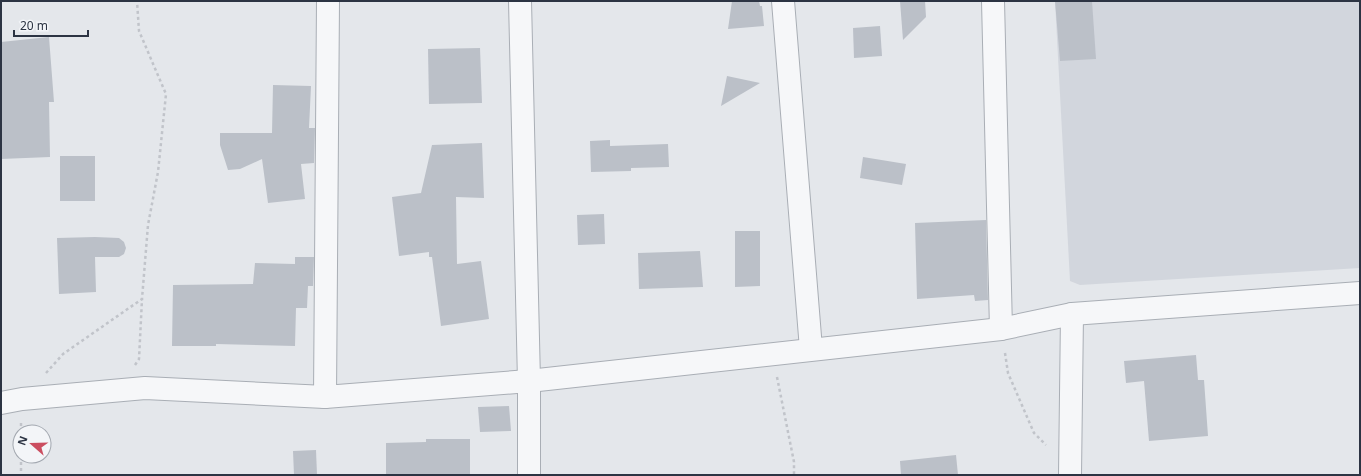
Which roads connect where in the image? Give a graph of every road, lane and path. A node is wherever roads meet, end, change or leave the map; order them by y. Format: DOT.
graph roads {
  1 [pos="137,1"];
  2 [pos="328,1"];
  3 [pos="520,1"];
  4 [pos="783,1"];
  5 [pos="993,1"];
  6 [pos="1360,293"];
  7 [pos="142,299"];
  8 [pos="1072,314"];
  9 [pos="1001,329"];
  10 [pos="811,348"];
  11 [pos="772,353"];
  12 [pos="529,380"];
  13 [pos="121,390"];
  14 [pos="324,397"];
  15 [pos="22,399"];
  16 [pos="1,403"];
  17 [pos="21,424"];
  18 [pos="20,464"];
  19 [pos="1070,471"];
  20 [pos="21,475"];
  21 [pos="529,475"];
  22 [pos="794,475"];
  1 -- 7 [label="path"];
  2 -- 14 [label="street"];
  3 -- 12 [label="street"];
  4 -- 10 [label="street"];
  5 -- 9 [label="street"];
  6 -- 8 [label="street"];
  7 -- 13 [label="path"];
  7 -- 15 [label="path"];
  8 -- 9 [label="street"];
  8 -- 19 [label="street"];
  9 -- 10 [label="street"];
  9 -- 19 [label="path"];
  10 -- 11 [label="street"];
  11 -- 12 [label="street"];
  11 -- 22 [label="path"];
  12 -- 14 [label="street"];
  12 -- 21 [label="street"];
  13 -- 14 [label="street"];
  13 -- 15 [label="street"];
  15 -- 16 [label="street"];
  15 -- 17 [label="path"];
  18 -- 20 [label="path"];
}
